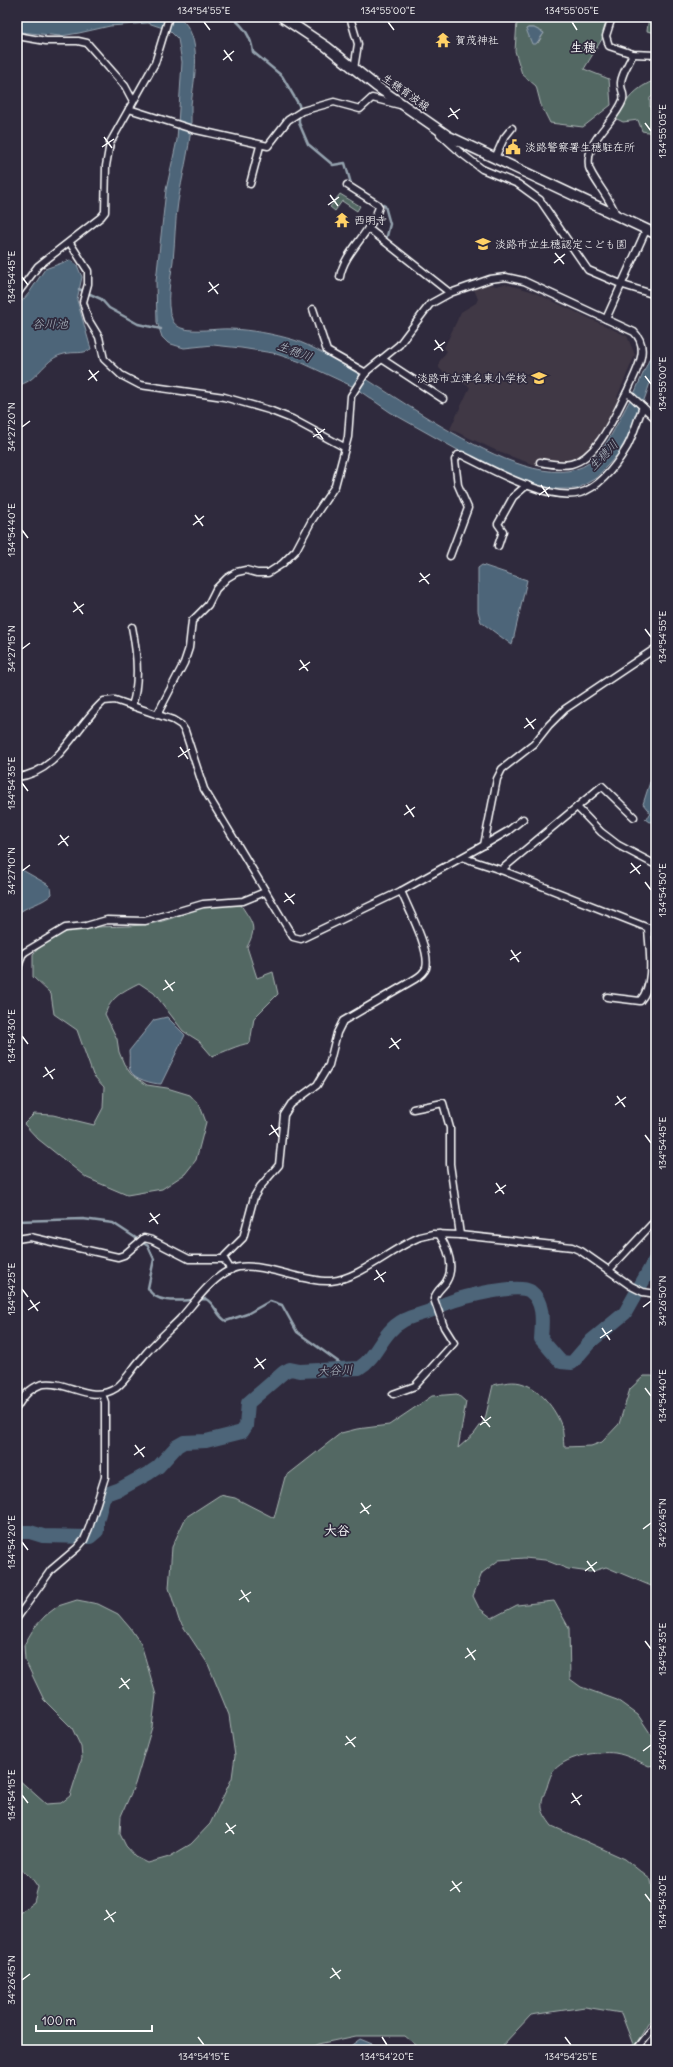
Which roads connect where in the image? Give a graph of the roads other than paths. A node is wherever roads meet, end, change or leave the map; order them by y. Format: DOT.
graph roads {
  1 [pos="169,17"];
  2 [pos="282,17"];
  3 [pos="350,17"];
  4 [pos="612,17"];
  5 [pos="17,36"];
  6 [pos="633,54"];
  7 [pos="656,55"];
  8 [pos="354,69"];
  9 [pos="133,101"];
  10 [pos="405,106"];
  11 [pos="129,109"];
  12 [pos="424,119"];
  13 [pos="512,128"];
  14 [pos="260,146"];
  15 [pos="495,158"];
  16 [pos="250,184"];
  17 [pos="347,185"];
  18 [pos="616,215"];
  19 [pos="369,229"];
  20 [pos="646,230"];
  21 [pos="656,234"];
  22 [pos="70,242"];
  23 [pos="340,277"];
  24 [pos="623,285"];
  25 [pos="656,292"];
  26 [pos="450,293"];
  27 [pos="17,294"];
  28 [pos="313,309"];
  29 [pos="606,319"];
  30 [pos="382,359"];
  31 [pos="365,375"];
  32 [pos="629,394"];
  33 [pos="443,399"];
  34 [pos="642,407"];
  35 [pos="656,418"];
  36 [pos="344,447"];
  37 [pos="540,462"];
  38 [pos="527,485"];
  39 [pos="498,546"];
  40 [pos="450,556"];
  41 [pos="132,627"];
  42 [pos="656,648"];
  43 [pos="132,706"];
  44 [pos="157,715"];
  45 [pos="17,777"];
  46 [pos="577,807"];
  47 [pos="634,817"];
  48 [pos="523,818"];
  49 [pos="484,845"];
  50 [pos="464,858"];
  51 [pos="656,865"];
  52 [pos="502,870"];
  53 [pos="401,891"];
  54 [pos="265,892"];
  55 [pos="648,928"];
  56 [pos="656,931"];
  57 [pos="17,971"];
  58 [pos="607,997"];
  59 [pos="413,1109"];
  60 [pos="652,1224"];
  61 [pos="439,1234"];
  62 [pos="460,1234"];
  63 [pos="17,1239"];
  64 [pos="224,1259"];
  65 [pos="231,1270"];
  66 [pos="609,1270"];
  67 [pos="17,1288"];
  68 [pos="17,1294"];
  69 [pos="656,1294"];
  70 [pos="102,1394"];
  71 [pos="393,1394"];
  72 [pos="17,1407"];
  73 [pos="17,1618"];
  74 [pos="656,2025"];
  75 [pos="636,2050"];
  1 -- 9 [label="street"];
  2 -- 8 [label="main road, 生穂育波線"];
  3 -- 8 [label="street"];
  4 -- 6 [label="street"];
  5 -- 9 [label="street"];
  6 -- 7 [label="street"];
  6 -- 18 [label="street"];
  8 -- 10 [label="main road, 生穂育波線"];
  9 -- 11 [label="street"];
  10 -- 12 [label="main road, 生穂育波線"];
  10 -- 14 [label="street"];
  11 -- 14 [label="street"];
  11 -- 22 [label="street"];
  12 -- 15 [label="main road, 生穂育波線"];
  12 -- 24 [label="street"];
  13 -- 15 [label="street"];
  14 -- 16 [label="street"];
  15 -- 18 [label="main road, 生穂育波線"];
  17 -- 19 [label="street"];
  18 -- 20 [label="main road, 生穂育波線"];
  19 -- 23 [label="street"];
  19 -- 26 [label="street"];
  20 -- 21 [label="main road, 生穂育波線"];
  20 -- 24 [label="street"];
  22 -- 27 [label="street"];
  22 -- 36 [label="street"];
  24 -- 25 [label="street"];
  24 -- 29 [label="street"];
  26 -- 29 [label="street"];
  26 -- 30 [label="street"];
  28 -- 31 [label="street"];
  29 -- 32 [label="street"];
  30 -- 31 [label="street"];
  30 -- 33 [label="street"];
  31 -- 36 [label="street"];
  32 -- 34 [label="street"];
  32 -- 37 [label="street"];
  34 -- 35 [label="street"];
  34 -- 38 [label="street"];
  36 -- 44 [label="street"];
  38 -- 39 [label="street"];
  38 -- 40 [label="street"];
  41 -- 43 [label="street"];
  42 -- 49 [label="street"];
  43 -- 44 [label="street"];
  43 -- 45 [label="street"];
  44 -- 54 [label="street"];
  46 -- 47 [label="street"];
  46 -- 51 [label="street"];
  46 -- 52 [label="street"];
  48 -- 49 [label="street"];
  49 -- 50 [label="street"];
  50 -- 52 [label="street"];
  50 -- 53 [label="street"];
  52 -- 55 [label="street"];
  53 -- 54 [label="street"];
  53 -- 64 [label="street"];
  54 -- 57 [label="street"];
  55 -- 56 [label="street"];
  55 -- 58 [label="street"];
  59 -- 62 [label="street"];
  60 -- 66 [label="street"];
  61 -- 62 [label="street"];
  61 -- 65 [label="street"];
  61 -- 71 [label="street"];
  62 -- 66 [label="street"];
  63 -- 64 [label="street"];
  64 -- 65 [label="street"];
  65 -- 70 [label="street"];
  66 -- 69 [label="street"];
  67 -- 68 [label="street"];
  70 -- 72 [label="street"];
  70 -- 73 [label="street"];
  74 -- 75 [label="street"];
}
